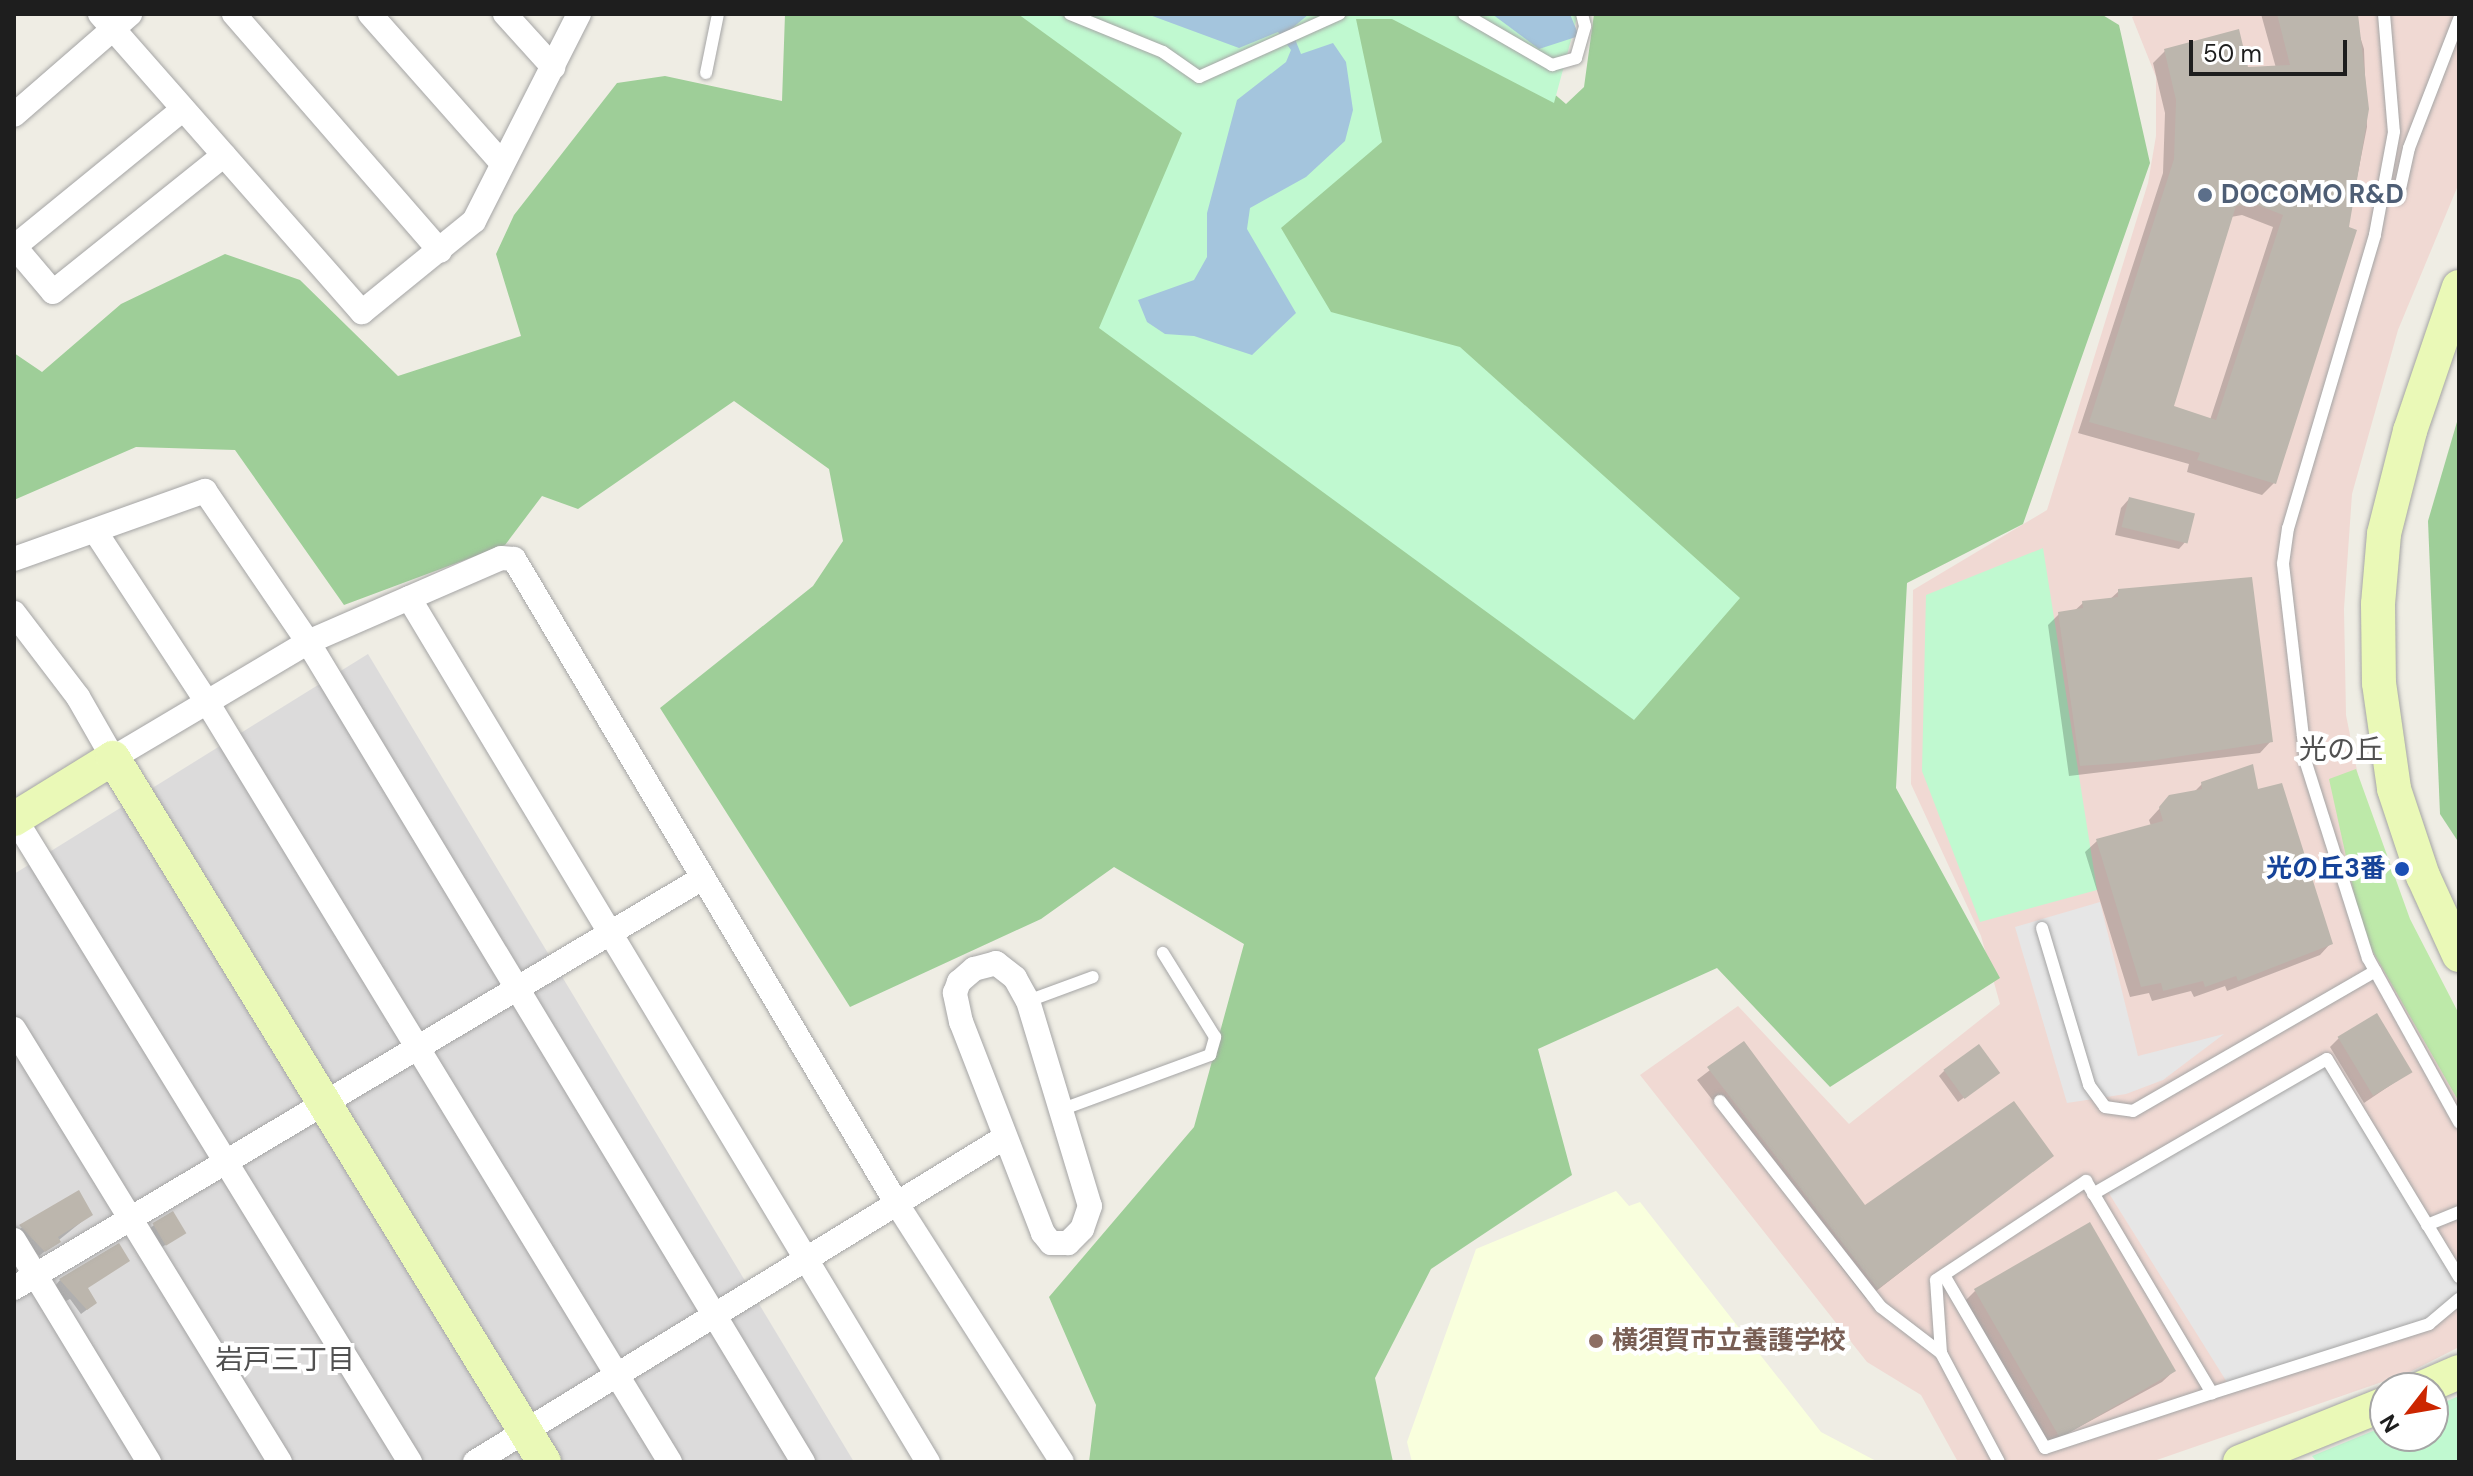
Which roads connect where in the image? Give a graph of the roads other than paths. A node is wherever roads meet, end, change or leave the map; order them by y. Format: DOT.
graph roads {
  1 [pos="234,14"];
  2 [pos="370,14"];
  3 [pos="505,14"];
  4 [pos="579,14"];
  5 [pos="718,14"];
  6 [pos="1070,14"];
  7 [pos="1339,14"];
  8 [pos="1464,14"];
  9 [pos="1582,14"];
  10 [pos="2384,14"];
  11 [pos="115,19"];
  12 [pos="2459,19"];
  13 [pos="553,67"];
  14 [pos="706,73"];
  15 [pos="16,109"];
  16 [pos="183,109"];
  17 [pos="224,155"];
  18 [pos="502,163"];
  19 [pos="2398,198"];
  20 [pos="14,246"];
  21 [pos="440,251"];
  22 [pos="2459,287"];
  23 [pos="2452,327"];
  24 [pos="95,531"];
  25 [pos="14,559"];
  26 [pos="409,598"];
  27 [pos="14,613"];
  28 [pos="308,642"];
  29 [pos="207,702"];
  30 [pos="113,758"];
  31 [pos="14,818"];
  32 [pos="701,879"];
  33 [pos="2042,928"];
  34 [pos="609,933"];
  35 [pos="1163,953"];
  36 [pos="2459,955"];
  37 [pos="2375,971"];
  38 [pos="1093,977"];
  39 [pos="518,988"];
  40 [pos="1028,1001"];
  41 [pos="14,1029"];
  42 [pos="418,1047"];
  43 [pos="1720,1101"];
  44 [pos="326,1102"];
  45 [pos="1063,1109"];
  46 [pos="2459,1122"];
  47 [pos="1002,1139"];
  48 [pos="225,1162"];
  49 [pos="2093,1194"];
  50 [pos="897,1204"];
  51 [pos="2459,1212"];
  52 [pos="132,1218"];
  53 [pos="2427,1225"];
  54 [pos="14,1240"];
  55 [pos="806,1260"];
  56 [pos="2455,1262"];
  57 [pos="36,1275"];
  58 [pos="1944,1275"];
  59 [pos="2459,1277"];
  60 [pos="14,1288"];
  61 [pos="2459,1299"];
  62 [pos="715,1315"];
  63 [pos="1941,1353"];
  64 [pos="618,1375"];
  65 [pos="2212,1393"];
  66 [pos="2369,1410"];
  67 [pos="526,1431"];
  68 [pos="149,1462"];
  69 [pos="280,1462"];
  70 [pos="410,1462"];
  71 [pos="475,1462"];
  72 [pos="544,1462"];
  73 [pos="670,1462"];
  74 [pos="803,1462"];
  75 [pos="928,1462"];
  76 [pos="1062,1462"];
  77 [pos="1999,1462"];
  78 [pos="2240,1462"];
  1 -- 21 [label="street"];
  2 -- 18 [label="street"];
  3 -- 13 [label="street"];
  4 -- 13 [label="street"];
  5 -- 14 [label="lane"];
  6 -- 7 [label="lane"];
  8 -- 9 [label="lane"];
  10 -- 37 [label="lane"];
  11 -- 15 [label="street"];
  11 -- 16 [label="street"];
  12 -- 19 [label="lane"];
  13 -- 18 [label="street"];
  16 -- 17 [label="street"];
  16 -- 20 [label="street"];
  17 -- 20 [label="street"];
  17 -- 21 [label="street"];
  18 -- 21 [label="street"];
  22 -- 23 [label="street"];
  23 -- 36 [label="street"];
  24 -- 25 [label="street"];
  24 -- 28 [label="street"];
  24 -- 29 [label="street"];
  26 -- 28 [label="street"];
  26 -- 32 [label="street"];
  26 -- 34 [label="street"];
  27 -- 30 [label="street"];
  28 -- 29 [label="street"];
  28 -- 39 [label="street"];
  29 -- 30 [label="street"];
  29 -- 42 [label="street"];
  30 -- 31 [label="street"];
  30 -- 44 [label="street"];
  31 -- 48 [label="street"];
  32 -- 34 [label="street"];
  32 -- 50 [label="street"];
  33 -- 37 [label="lane"];
  34 -- 39 [label="street"];
  34 -- 55 [label="street"];
  35 -- 45 [label="lane"];
  37 -- 46 [label="lane"];
  38 -- 40 [label="lane"];
  39 -- 42 [label="street"];
  39 -- 62 [label="street"];
  40 -- 45 [label="street"];
  40 -- 47 [label="street"];
  41 -- 52 [label="street"];
  42 -- 44 [label="street"];
  42 -- 64 [label="street"];
  43 -- 63 [label="lane"];
  44 -- 48 [label="street"];
  44 -- 67 [label="street"];
  45 -- 47 [label="street"];
  47 -- 50 [label="street"];
  48 -- 52 [label="street"];
  48 -- 70 [label="street"];
  49 -- 53 [label="lane"];
  49 -- 58 [label="lane"];
  49 -- 65 [label="lane"];
  50 -- 55 [label="street"];
  50 -- 76 [label="street"];
  51 -- 53 [label="lane"];
  52 -- 57 [label="street"];
  52 -- 69 [label="street"];
  53 -- 56 [label="lane"];
  54 -- 57 [label="street"];
  55 -- 62 [label="street"];
  55 -- 75 [label="street"];
  56 -- 59 [label="lane"];
  57 -- 60 [label="street"];
  57 -- 68 [label="street"];
  58 -- 63 [label="lane"];
  58 -- 65 [label="lane"];
  61 -- 65 [label="lane"];
  62 -- 64 [label="street"];
  62 -- 74 [label="street"];
  63 -- 77 [label="lane"];
  64 -- 67 [label="street"];
  64 -- 73 [label="street"];
  66 -- 78 [label="street"];
  67 -- 71 [label="street"];
  67 -- 72 [label="street"];
}
